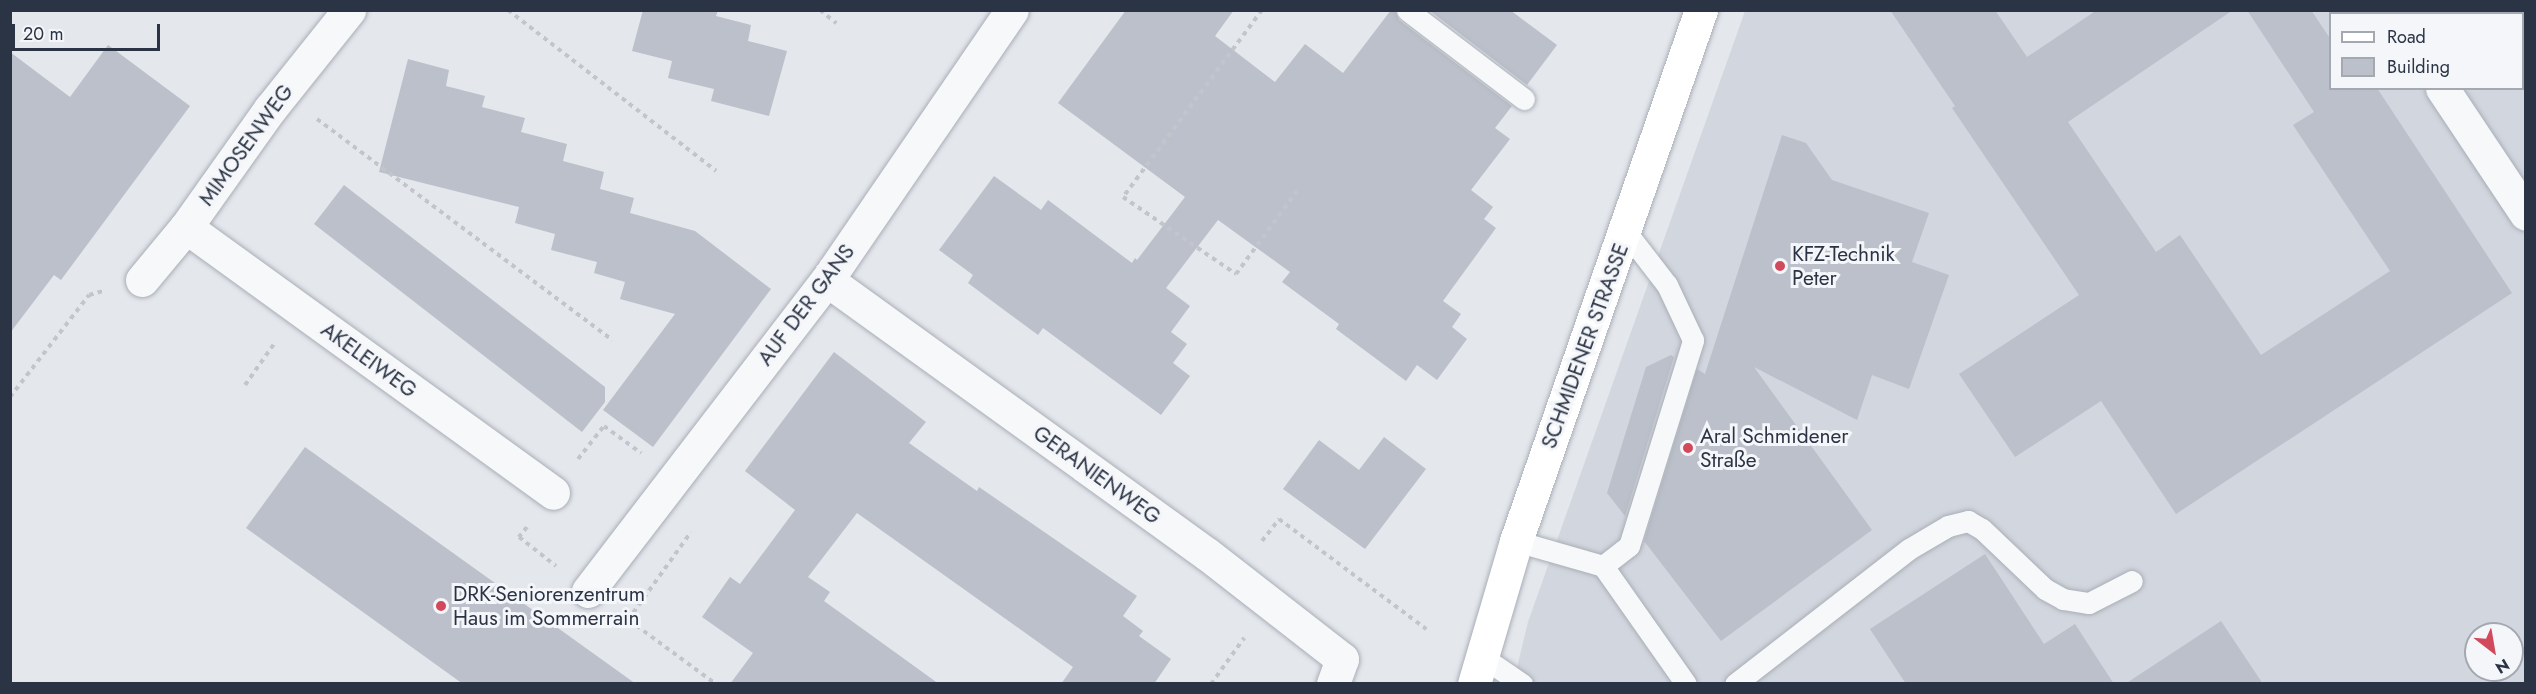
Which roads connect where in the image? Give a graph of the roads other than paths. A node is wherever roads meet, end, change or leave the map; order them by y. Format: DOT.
graph roads {
  1 [pos="349,10"];
  2 [pos="1012,10"];
  3 [pos="1407,10"];
  4 [pos="1701,10"];
  5 [pos="2443,90"];
  6 [pos="1524,99"];
  7 [pos="2526,214"];
  8 [pos="186,227"];
  9 [pos="1626,232"];
  10 [pos="142,280"];
  11 [pos="827,280"];
  12 [pos="553,493"];
  13 [pos="1516,541"];
  14 [pos="1603,566"];
  15 [pos="2132,581"];
  16 [pos="588,591"];
  17 [pos="1478,670"];
  18 [pos="1333,684"];
  19 [pos="1522,684"];
  20 [pos="1686,684"];
  21 [pos="1735,684"];
  1 -- 8 [label="street, MIMOSENWEG"];
  2 -- 11 [label="street, AUF DER GANS"];
  3 -- 6 [label="lane"];
  4 -- 9 [label="main road, SCHMIDENER STRASSE"];
  5 -- 7 [label="street"];
  8 -- 10 [label="street, MIMOSENWEG"];
  8 -- 12 [label="street, AKELEIWEG"];
  9 -- 13 [label="main road, SCHMIDENER STRASSE"];
  9 -- 14 [label="lane"];
  11 -- 16 [label="street, AUF DER GANS"];
  11 -- 18 [label="street, GERANIENWEG"];
  13 -- 14 [label="lane"];
  13 -- 17 [label="main road, SCHMIDENER STRASSE"];
  14 -- 20 [label="lane"];
  15 -- 21 [label="lane"];
  17 -- 19 [label="lane"];
}
